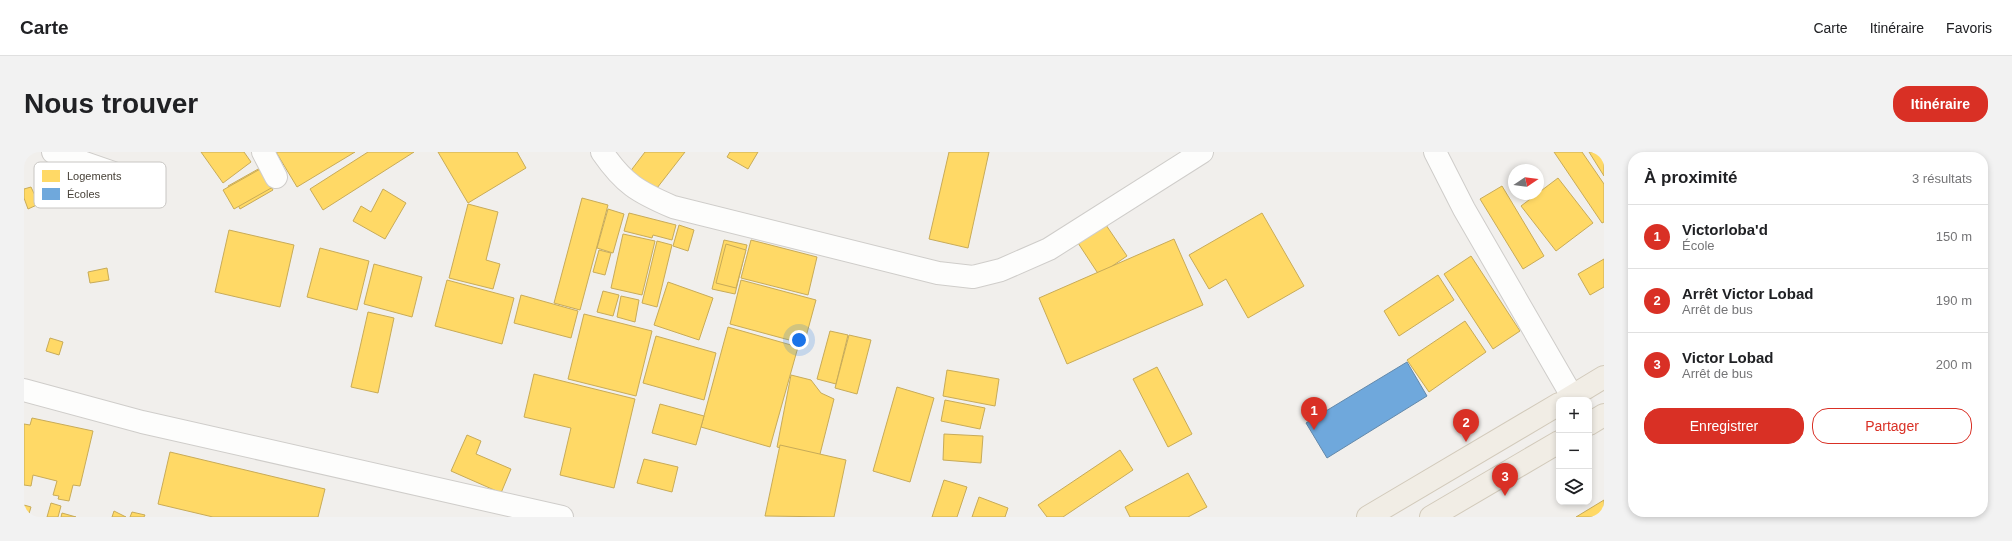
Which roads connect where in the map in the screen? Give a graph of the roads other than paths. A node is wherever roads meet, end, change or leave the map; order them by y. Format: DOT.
graph roads {
  1 [pos="53,152"];
  2 [pos="263,152"];
  3 [pos="602,152"];
  4 [pos="1202,152"];
  5 [pos="1435,152"];
  6 [pos="82,162"];
  7 [pos="276,176"];
  8 [pos="1604,377"];
  9 [pos="24,390"];
  10 [pos="1564,397"];
  11 [pos="1571,397"];
  12 [pos="1556,406"];
  13 [pos="1604,415"];
  14 [pos="1592,422"];
  15 [pos="1556,444"];
  16 [pos="562,517"];
  17 [pos="1368,517"];
  18 [pos="1431,517"];
  1 -- 6 [label="street"];
  2 -- 7 [label="street"];
  3 -- 4 [label="street"];
  5 -- 10 [label="street"];
  8 -- 11 [label="main road"];
  9 -- 16 [label="street"];
  12 -- 17 [label="main road"];
  13 -- 14 [label="main road"];
  15 -- 18 [label="main road"];
}
